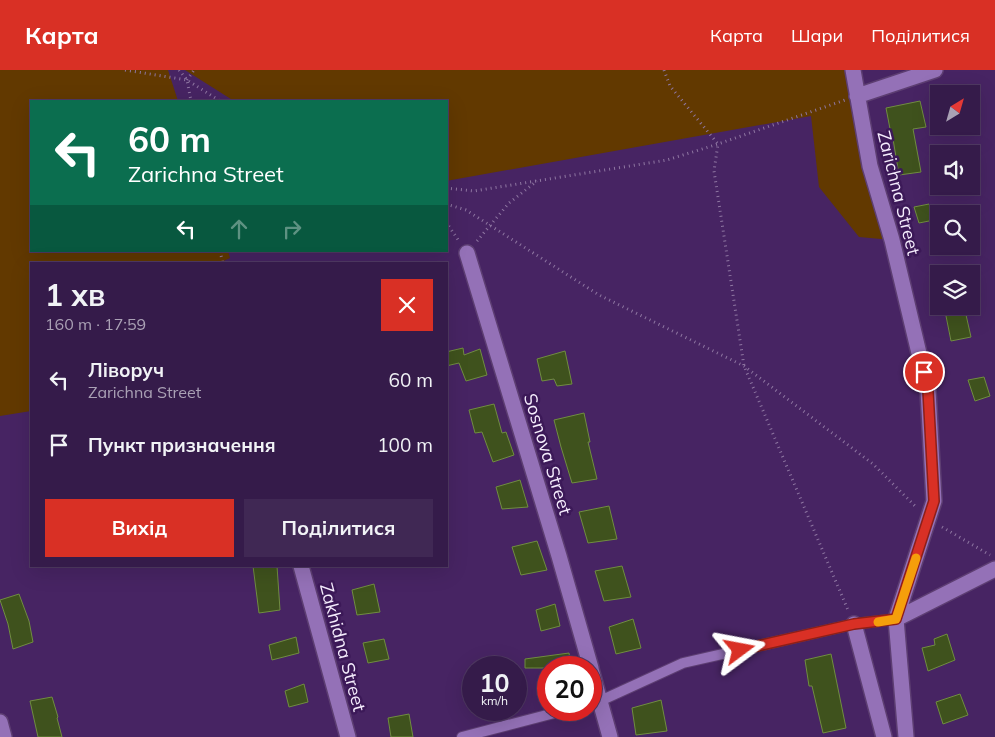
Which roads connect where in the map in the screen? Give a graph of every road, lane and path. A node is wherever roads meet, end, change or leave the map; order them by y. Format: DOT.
graph roads {
  1 [pos="125,70"];
  2 [pos="179,70"];
  3 [pos="194,70"];
  4 [pos="664,70"];
  5 [pos="853,70"];
  6 [pos="935,70"];
  7 [pos="187,80"];
  8 [pos="858,96"];
  9 [pos="191,100"];
  10 [pos="218,100"];
  11 [pos="718,144"];
  12 [pos="538,180"];
  13 [pos="448,188"];
  14 [pos="448,205"];
  15 [pos="448,225"];
  16 [pos="490,225"];
  17 [pos="467,253"];
  18 [pos="744,366"];
  19 [pos="928,519"];
  20 [pos="995,558"];
  21 [pos="301,567"];
  22 [pos="995,569"];
  23 [pos="896,619"];
  24 [pos="854,624"];
  25 [pos="588,656"];
  26 [pos="602,699"];
  27 [pos="602,717"];
  28 [pos="537,718"];
  29 [pos="0,722"];
  30 [pos="4,737"];
  31 [pos="348,737"];
  32 [pos="462,737"];
  33 [pos="610,737"];
  34 [pos="884,737"];
  35 [pos="906,737"];
  1 -- 7 [label="path"];
  2 -- 7 [label="path"];
  3 -- 7 [label="path"];
  4 -- 11 [label="path"];
  5 -- 8 [label="street, Zarichna Street"];
  6 -- 8 [label="street"];
  7 -- 9 [label="path"];
  7 -- 10 [label="path"];
  8 -- 11 [label="path"];
  8 -- 19 [label="street, Zarichna Street"];
  11 -- 12 [label="path"];
  11 -- 18 [label="path"];
  12 -- 13 [label="path"];
  12 -- 16 [label="path"];
  14 -- 16 [label="path"];
  15 -- 17 [label="path"];
  16 -- 17 [label="path"];
  16 -- 18 [label="path"];
  17 -- 25 [label="street, Sosnova Street"];
  18 -- 19 [label="path"];
  18 -- 24 [label="path"];
  19 -- 20 [label="path"];
  19 -- 23 [label="street, Zarichna Street"];
  21 -- 31 [label="street, Zakhidna Street"];
  22 -- 23 [label="street"];
  23 -- 24 [label="lane"];
  23 -- 35 [label="street, Zarichna Street"];
  24 -- 26 [label="lane"];
  24 -- 34 [label="street"];
  27 -- 33 [label="street, Sosnova Street"];
  28 -- 32 [label="lane"];
  29 -- 30 [label="street"];
}
